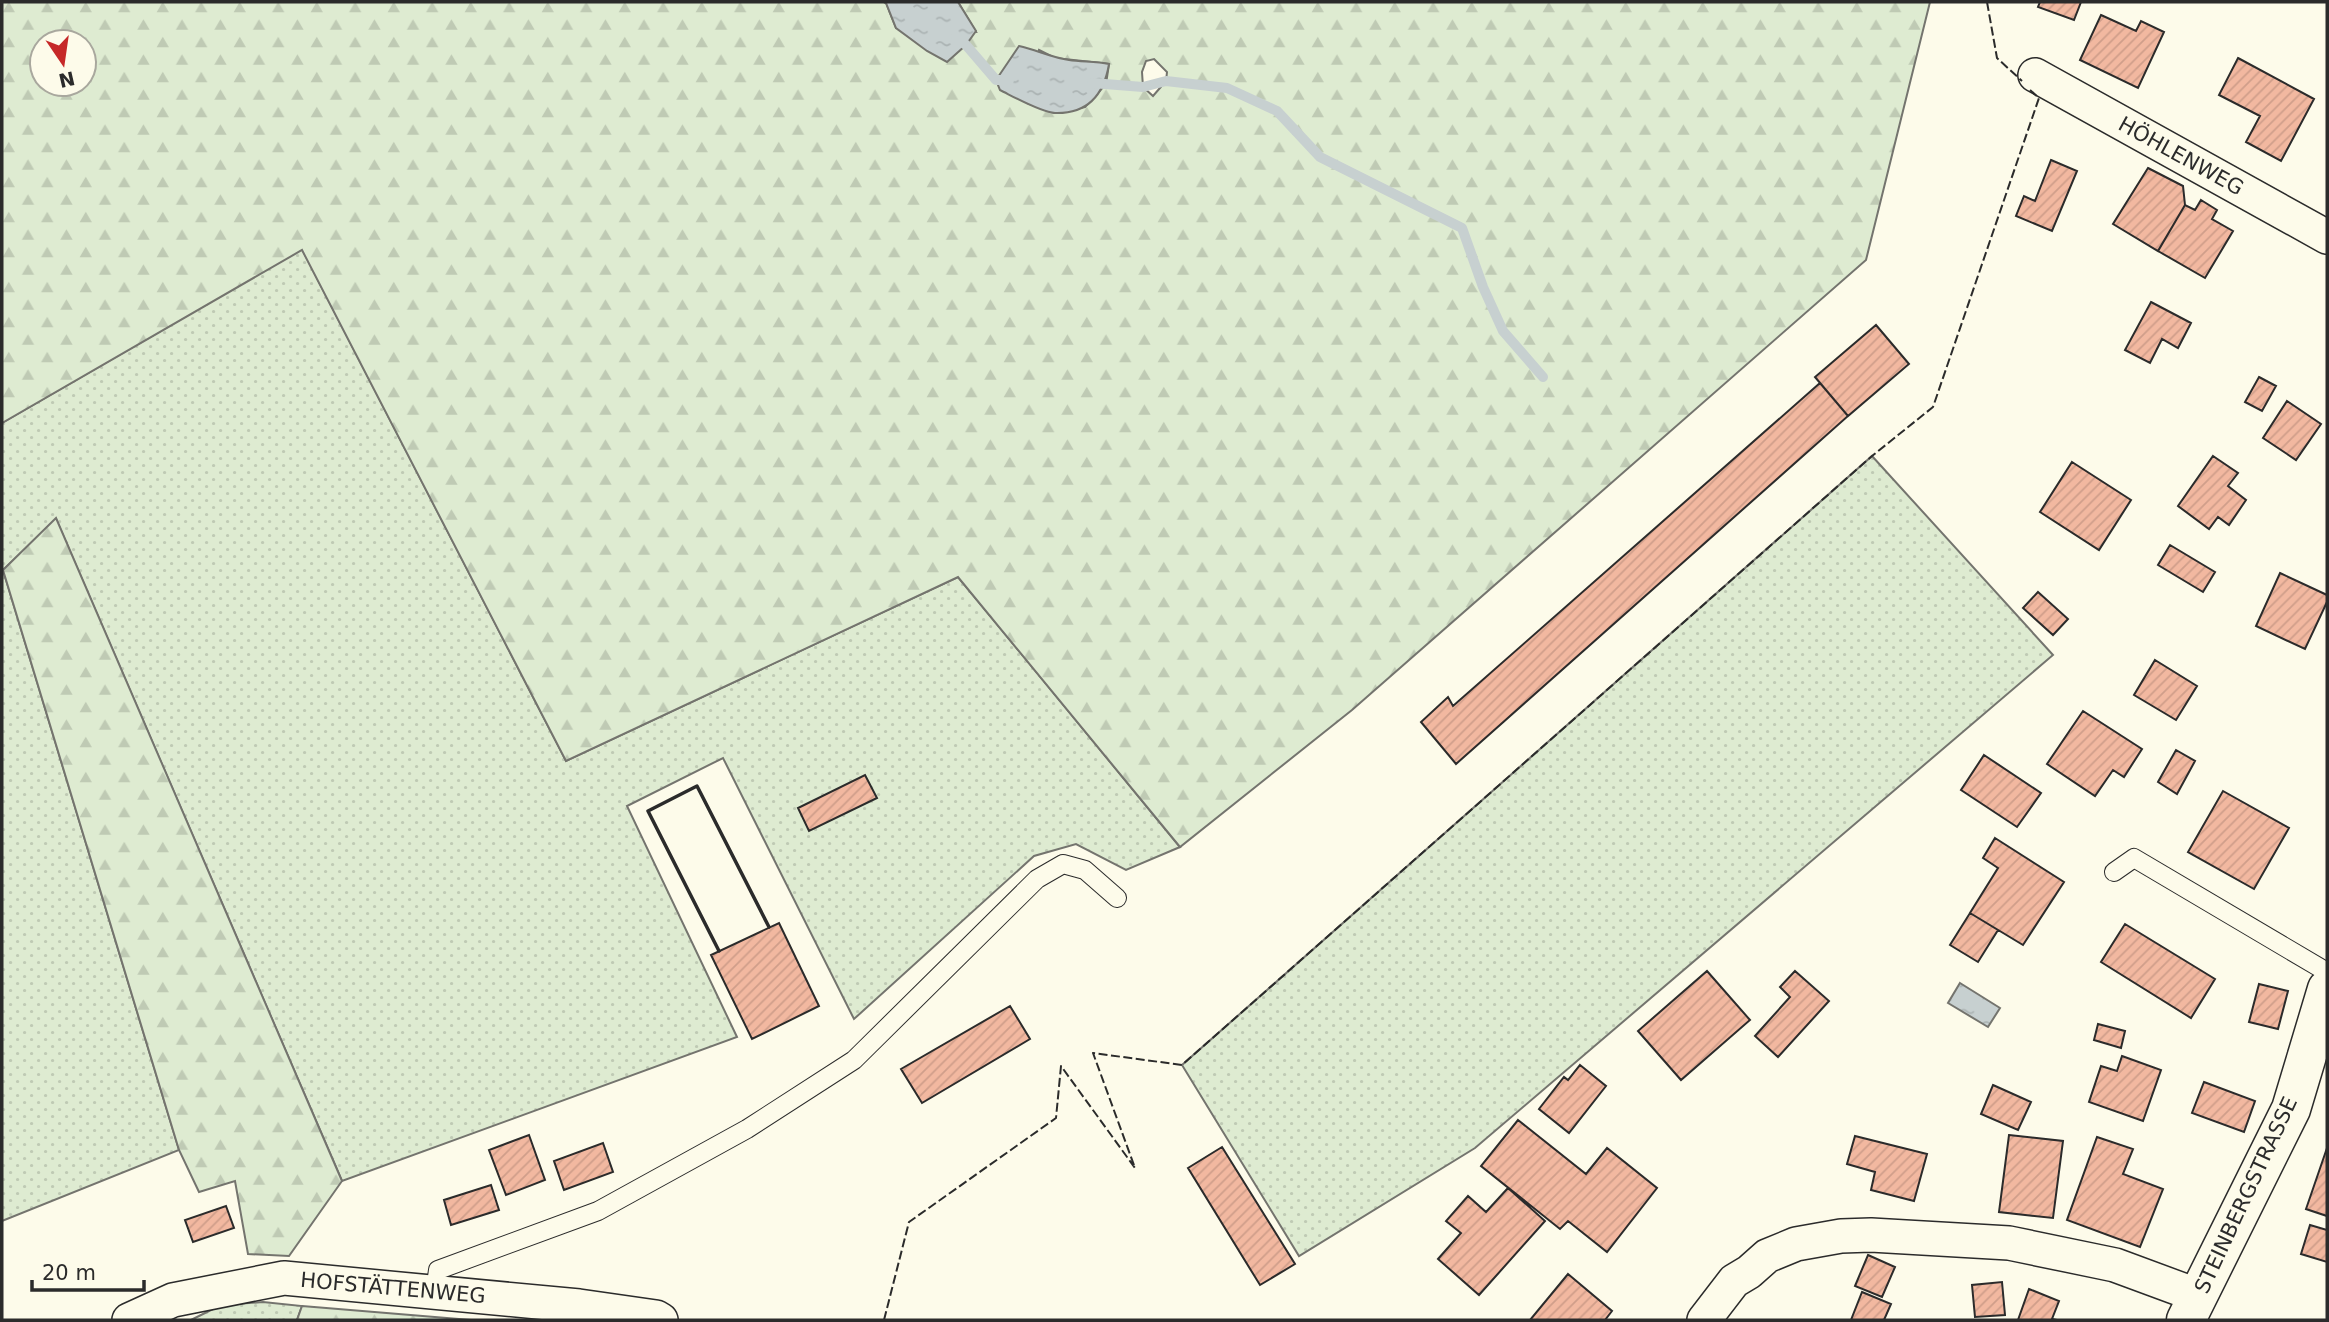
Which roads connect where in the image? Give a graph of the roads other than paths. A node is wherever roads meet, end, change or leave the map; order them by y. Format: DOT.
graph roads {
  1 [pos="2035,75"];
  2 [pos="2327,237"];
  3 [pos="2114,872"];
  4 [pos="1116,898"];
  5 [pos="2327,972"];
  6 [pos="2327,989"];
  7 [pos="435,1292"];
  8 [pos="2193,1308"];
  9 [pos="129,1320"];
  10 [pos="661,1320"];
  11 [pos="1704,1320"];
  1 -- 2 [label="street, HÖHLENWEG"];
  3 -- 5 [label="lane"];
  4 -- 7 [label="lane"];
  6 -- 8 [label="main road, STEINBERGSTRASSE"];
  7 -- 9 [label="street, HOFSTÄTTENWEG"];
  7 -- 10 [label="street, HOFSTÄTTENWEG"];
  8 -- 11 [label="street"];
}
